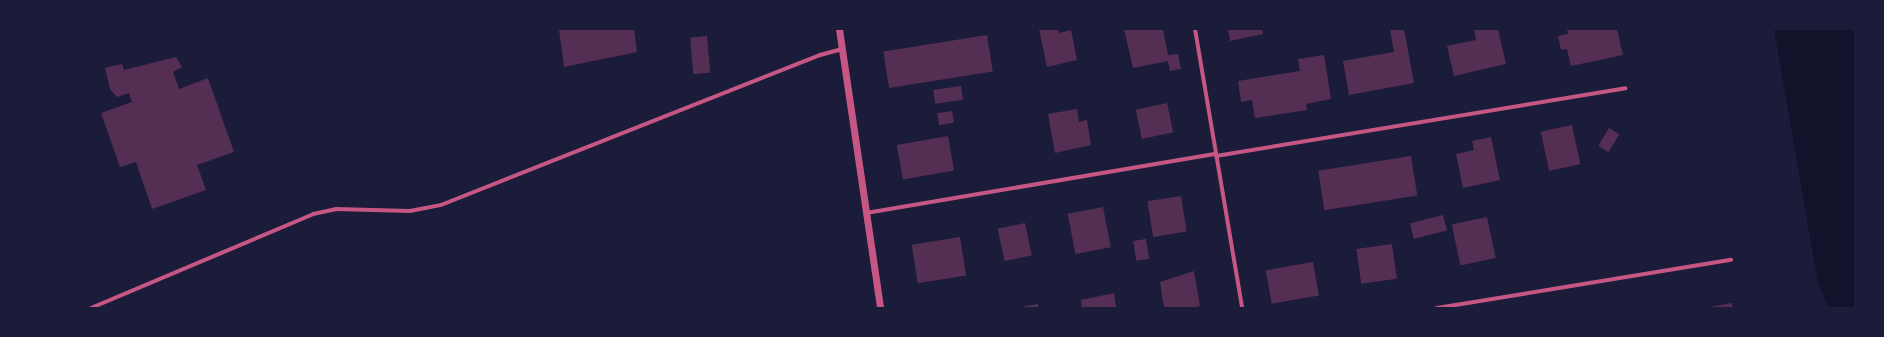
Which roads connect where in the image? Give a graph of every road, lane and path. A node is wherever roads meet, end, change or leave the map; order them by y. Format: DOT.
graph roads {
  1 [pos="839,29"];
  2 [pos="1195,29"];
  3 [pos="842,49"];
  4 [pos="1625,88"];
  5 [pos="1216,155"];
  6 [pos="866,213"];
  7 [pos="1731,260"];
  8 [pos="91,308"];
  9 [pos="880,308"];
  10 [pos="1242,308"];
  11 [pos="1437,308"];
  1 -- 3 [label="street"];
  2 -- 5 [label="street"];
  3 -- 6 [label="street"];
  3 -- 8 [label="street"];
  4 -- 5 [label="street"];
  5 -- 6 [label="street"];
  5 -- 10 [label="street"];
  6 -- 9 [label="street"];
  7 -- 11 [label="street"];
}
